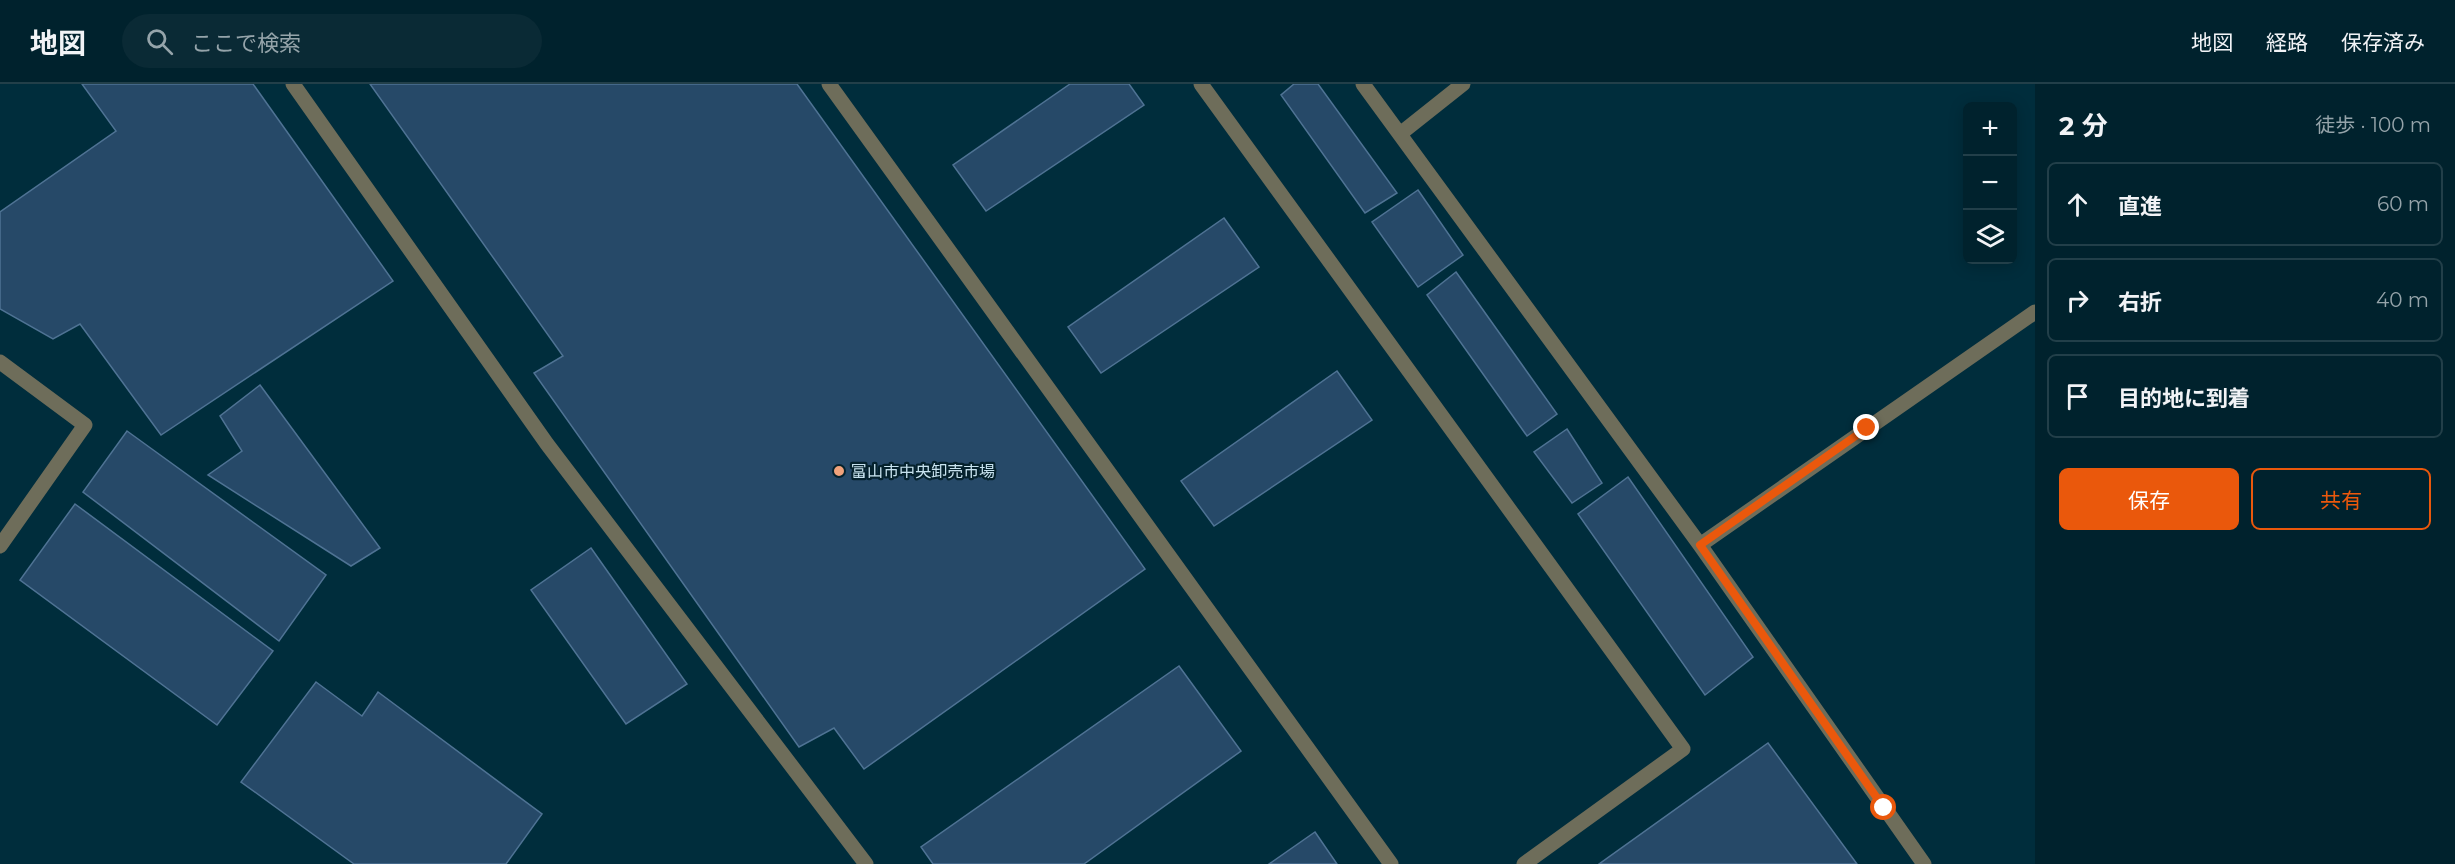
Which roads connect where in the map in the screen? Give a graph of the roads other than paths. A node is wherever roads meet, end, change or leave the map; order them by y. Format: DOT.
graph roads {
  1 [pos="293,84"];
  2 [pos="830,84"];
  3 [pos="1201,84"];
  4 [pos="1364,84"];
  5 [pos="1463,84"];
  6 [pos="1400,134"];
  7 [pos="2035,312"];
  8 [pos="0,362"];
  9 [pos="1700,545"];
  10 [pos="0,546"];
  11 [pos="866,864"];
  12 [pos="1391,864"];
  13 [pos="1524,864"];
  14 [pos="1924,864"];
  1 -- 11 [label="street"];
  2 -- 12 [label="street"];
  3 -- 13 [label="street"];
  4 -- 6 [label="street"];
  5 -- 6 [label="street"];
  6 -- 9 [label="street"];
  7 -- 9 [label="street"];
  8 -- 10 [label="street"];
  9 -- 14 [label="street"];
}
